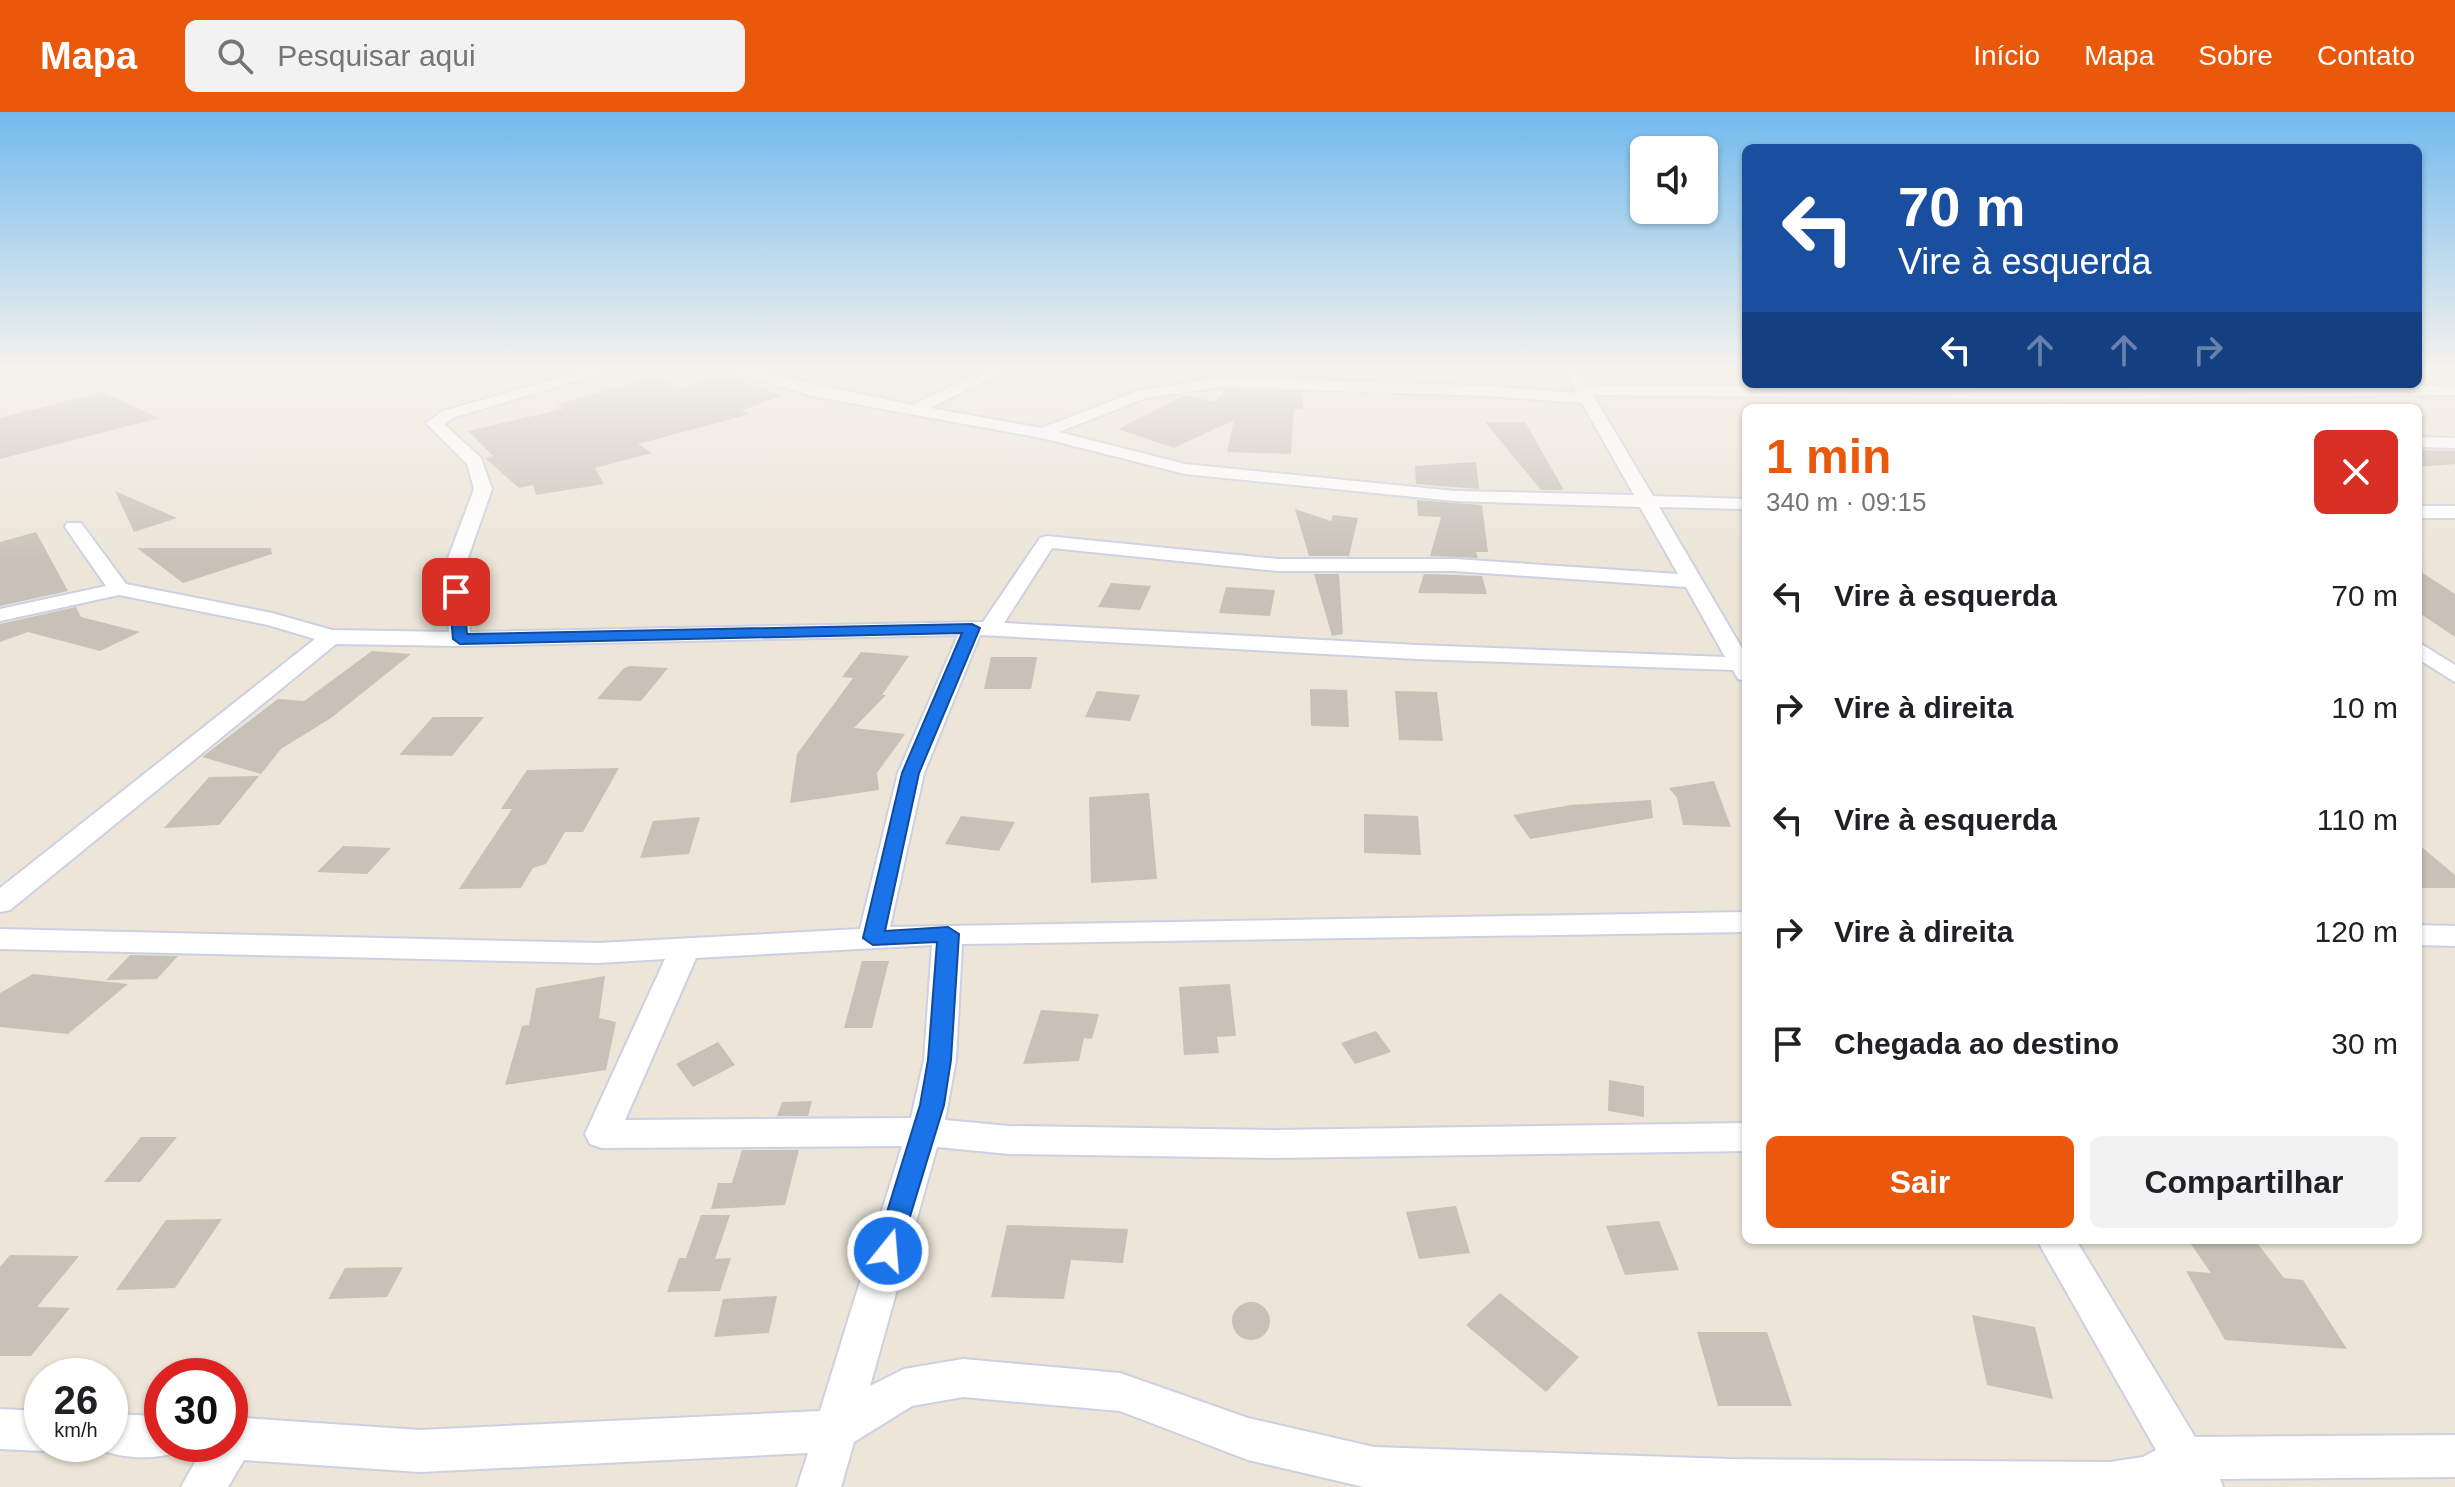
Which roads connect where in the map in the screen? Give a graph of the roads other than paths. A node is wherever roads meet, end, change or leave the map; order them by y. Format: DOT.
graph roads {
  1 [pos="446,434"];
  2 [pos="1047,434"];
  3 [pos="1609,434"];
  4 [pos="2422,442"];
  5 [pos="2455,443"];
  6 [pos="1649,503"];
  7 [pos="1742,504"];
  8 [pos="2422,512"];
  9 [pos="2455,512"];
  10 [pos="74,527"];
  11 [pos="1691,581"];
  12 [pos="119,589"];
  13 [pos="0,615"];
  14 [pos="980,628"];
  15 [pos="331,637"];
  16 [pos="460,639"];
  17 [pos="2422,651"];
  18 [pos="1742,667"];
  19 [pos="2422,669"];
  20 [pos="1742,670"];
  21 [pos="2452,670"];
  22 [pos="0,903"];
  23 [pos="1742,922"];
  24 [pos="948,934"];
  25 [pos="2422,935"];
  26 [pos="2455,936"];
  27 [pos="873,938"];
  28 [pos="0,939"];
  29 [pos="685,948"];
  30 [pos="925,1132"];
  31 [pos="1742,1137"];
  32 [pos="2058,1244"];
  33 [pos="0,1429"];
  34 [pos="24,1430"];
  35 [pos="833,1431"];
  36 [pos="248,1441"];
  37 [pos="2455,1456"];
  38 [pos="217,1462"];
  39 [pos="2193,1472"];
  40 [pos="203,1487"];
  41 [pos="819,1487"];
  1 -- 16 [label="street"];
  2 -- 6 [label="street"];
  3 -- 6 [label="street"];
  4 -- 5 [label="street"];
  6 -- 7 [label="street"];
  6 -- 11 [label="street"];
  8 -- 9 [label="street"];
  10 -- 12 [label="street"];
  11 -- 14 [label="street"];
  11 -- 18 [label="street"];
  12 -- 13 [label="street"];
  12 -- 15 [label="street"];
  14 -- 16 [label="street"];
  14 -- 20 [label="street"];
  14 -- 27 [label="street"];
  15 -- 16 [label="street"];
  15 -- 22 [label="street"];
  17 -- 21 [label="street"];
  19 -- 21 [label="street"];
  23 -- 24 [label="street"];
  24 -- 27 [label="street"];
  24 -- 30 [label="street"];
  25 -- 26 [label="street"];
  27 -- 29 [label="street"];
  28 -- 29 [label="street"];
  29 -- 30 [label="street"];
  30 -- 31 [label="street"];
  30 -- 35 [label="street"];
  32 -- 39 [label="street"];
  33 -- 34 [label="street"];
  35 -- 36 [label="street"];
  35 -- 39 [label="street"];
  35 -- 41 [label="street"];
  37 -- 39 [label="street"];
  38 -- 40 [label="street"];
}
